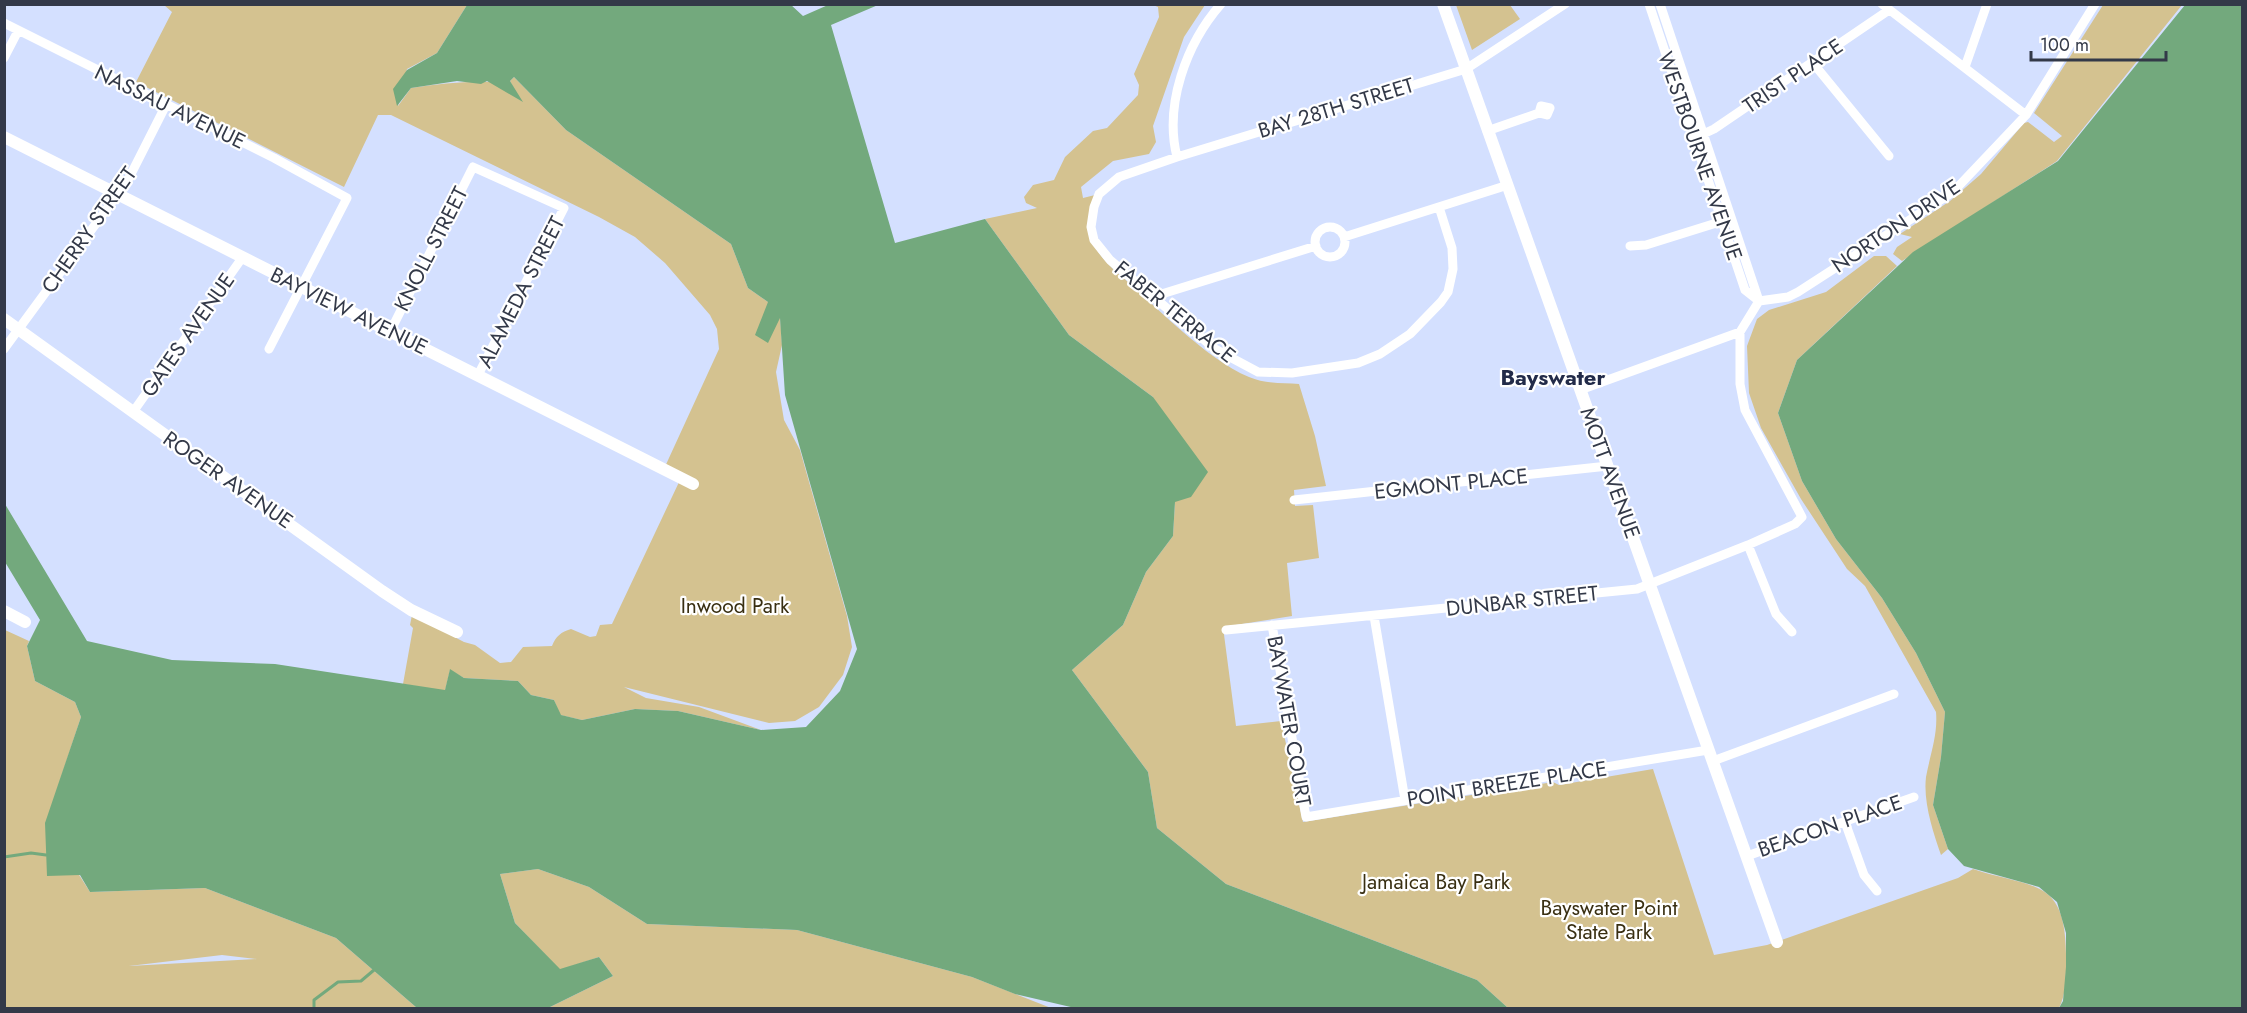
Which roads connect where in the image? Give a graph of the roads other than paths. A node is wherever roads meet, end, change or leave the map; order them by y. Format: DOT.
graph roads {
  1 [pos="1221,4"];
  2 [pos="1443,4"];
  3 [pos="1565,4"];
  4 [pos="1649,4"];
  5 [pos="1660,4"];
  6 [pos="1987,4"];
  7 [pos="2095,4"];
  8 [pos="1886,7"];
  9 [pos="4,23"];
  10 [pos="18,31"];
  11 [pos="4,58"];
  12 [pos="1813,63"];
  13 [pos="1965,67"];
  14 [pos="1466,69"];
  15 [pos="166,105"];
  16 [pos="1539,113"];
  17 [pos="2026,115"];
  18 [pos="1487,131"];
  19 [pos="1698,136"];
  20 [pos="4,137"];
  21 [pos="1889,156"];
  22 [pos="1177,157"];
  23 [pos="473,167"];
  24 [pos="1508,185"];
  25 [pos="116,194"];
  26 [pos="1099,194"];
  27 [pos="1439,207"];
  28 [pos="1727,219"];
  29 [pos="1344,237"];
  30 [pos="1316,246"];
  31 [pos="1630,246"];
  32 [pos="242,258"];
  33 [pos="302,287"];
  34 [pos="1152,297"];
  35 [pos="1759,301"];
  36 [pos="4,319"];
  37 [pos="19,330"];
  38 [pos="390,332"];
  39 [pos="1740,332"];
  40 [pos="4,349"];
  41 [pos="269,349"];
  42 [pos="478,375"];
  43 [pos="1580,390"];
  44 [pos="133,412"];
  45 [pos="1608,466"];
  46 [pos="693,484"];
  47 [pos="1294,500"];
  48 [pos="1748,545"];
  49 [pos="1649,583"];
  50 [pos="4,611"];
  51 [pos="1374,616"];
  52 [pos="25,622"];
  53 [pos="1272,626"];
  54 [pos="1226,630"];
  55 [pos="457,632"];
  56 [pos="1792,632"];
  57 [pos="1894,694"];
  58 [pos="1711,756"];
  59 [pos="1914,797"];
  60 [pos="1405,800"];
  61 [pos="1306,817"];
  62 [pos="1845,822"];
  63 [pos="1747,856"];
  64 [pos="1877,891"];
  65 [pos="1777,942"];
  1 -- 22 [label="street"];
  2 -- 14 [label="street, MOTT AVENUE"];
  3 -- 14 [label="street, BAY 28TH STREET"];
  4 -- 19 [label="street, WESTBOURNE AVENUE"];
  5 -- 19 [label="street, WESTBOURNE AVENUE"];
  6 -- 13 [label="street"];
  7 -- 17 [label="street, NORTON DRIVE"];
  8 -- 12 [label="street, TRIST PLACE"];
  8 -- 13 [label="street"];
  9 -- 10 [label="street, NASSAU AVENUE"];
  10 -- 11 [label="street"];
  10 -- 15 [label="street, NASSAU AVENUE"];
  12 -- 19 [label="street, TRIST PLACE"];
  12 -- 21 [label="street"];
  13 -- 17 [label="street"];
  14 -- 18 [label="street, MOTT AVENUE"];
  14 -- 22 [label="street, BAY 28TH STREET"];
  15 -- 25 [label="street, CHERRY STREET"];
  15 -- 33 [label="street, NASSAU AVENUE"];
  16 -- 18 [label="street"];
  17 -- 35 [label="street, NORTON DRIVE"];
  18 -- 24 [label="street, MOTT AVENUE"];
  19 -- 28 [label="street, WESTBOURNE AVENUE"];
  20 -- 25 [label="street, BAYVIEW AVENUE"];
  22 -- 26 [label="street, BAY 28TH STREET"];
  23 -- 38 [label="street, KNOLL STREET"];
  23 -- 42 [label="street, ALAMEDA STREET"];
  24 -- 27 [label="street"];
  24 -- 43 [label="street, MOTT AVENUE"];
  25 -- 32 [label="street, BAYVIEW AVENUE"];
  25 -- 37 [label="street, CHERRY STREET"];
  26 -- 34 [label="street, FABER TERRACE"];
  27 -- 29 [label="street"];
  27 -- 34 [label="street, FABER TERRACE"];
  28 -- 31 [label="street"];
  28 -- 35 [label="street, WESTBOURNE AVENUE"];
  29 -- 30 [label="street"];
  29 -- 30 [label="street"];
  30 -- 34 [label="street"];
  32 -- 33 [label="street, BAYVIEW AVENUE"];
  32 -- 44 [label="street, GATES AVENUE"];
  33 -- 38 [label="street, BAYVIEW AVENUE"];
  33 -- 41 [label="street"];
  35 -- 39 [label="street"];
  36 -- 37 [label="street, ROGER AVENUE"];
  37 -- 40 [label="street, CHERRY STREET"];
  37 -- 44 [label="street, ROGER AVENUE"];
  38 -- 42 [label="street, BAYVIEW AVENUE"];
  39 -- 43 [label="street"];
  39 -- 48 [label="street, DUNBAR STREET"];
  42 -- 46 [label="street, BAYVIEW AVENUE"];
  43 -- 45 [label="street, MOTT AVENUE"];
  44 -- 55 [label="street, ROGER AVENUE"];
  45 -- 47 [label="street, EGMONT PLACE"];
  45 -- 49 [label="street, MOTT AVENUE"];
  48 -- 49 [label="street, DUNBAR STREET"];
  48 -- 56 [label="street"];
  49 -- 51 [label="street, DUNBAR STREET"];
  49 -- 58 [label="street, MOTT AVENUE"];
  50 -- 52 [label="street"];
  51 -- 53 [label="street, DUNBAR STREET"];
  51 -- 60 [label="street"];
  53 -- 54 [label="street, DUNBAR STREET"];
  53 -- 61 [label="street, BAYWATER COURT"];
  57 -- 58 [label="street, POINT BREEZE PLACE"];
  58 -- 60 [label="street, POINT BREEZE PLACE"];
  58 -- 63 [label="street, MOTT AVENUE"];
  59 -- 62 [label="street, BEACON PLACE"];
  60 -- 61 [label="street, POINT BREEZE PLACE"];
  62 -- 63 [label="street, BEACON PLACE"];
  62 -- 64 [label="street"];
  63 -- 65 [label="street, MOTT AVENUE"];
}
